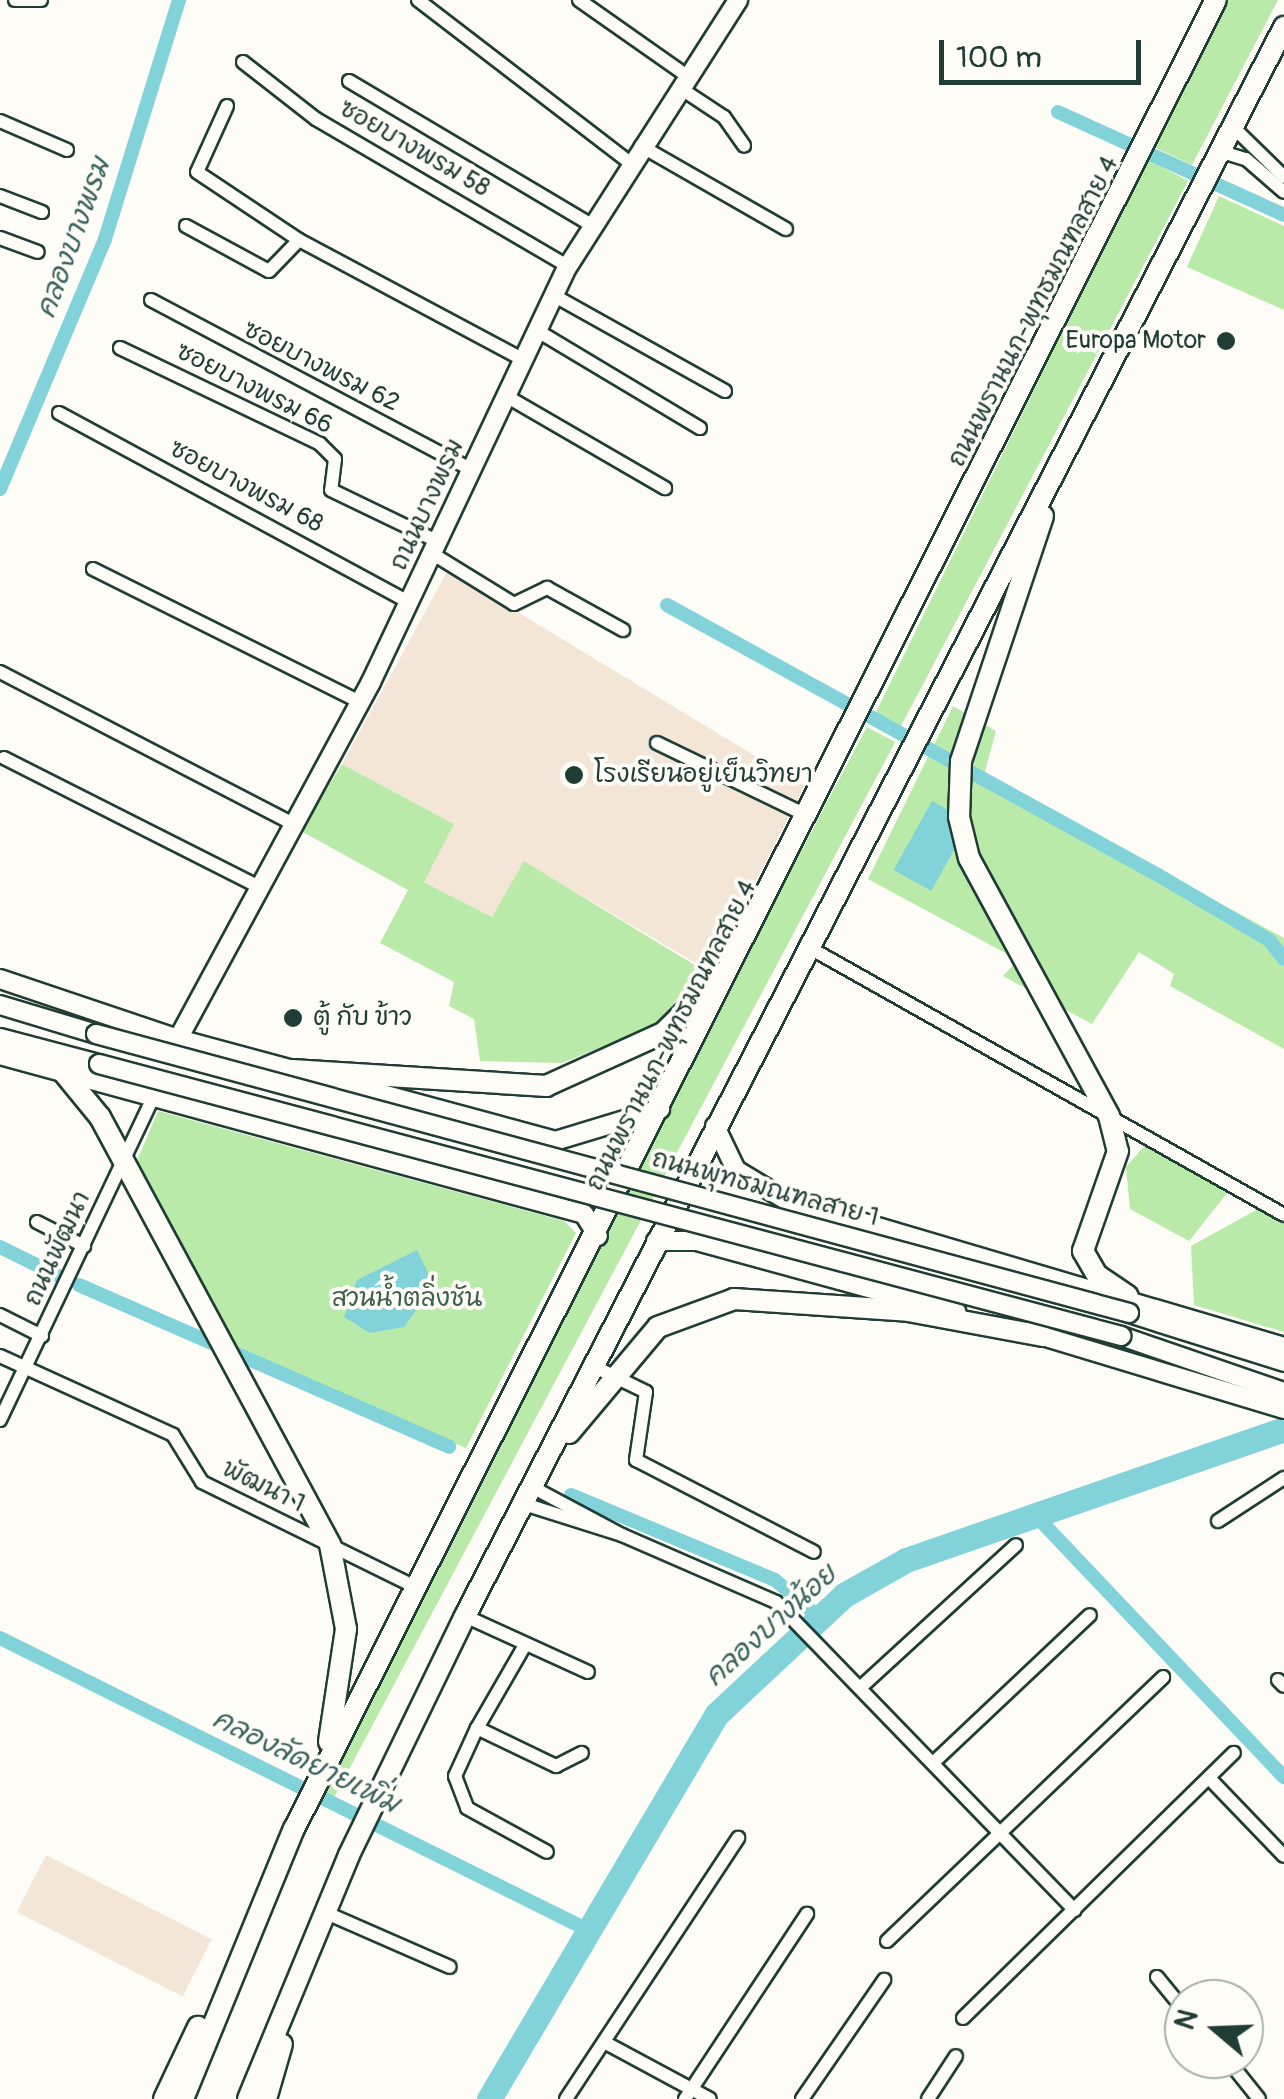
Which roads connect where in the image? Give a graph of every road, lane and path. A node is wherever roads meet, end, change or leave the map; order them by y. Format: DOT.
graph roads {
  1 [pos="16,0"];
  2 [pos="42,0"];
  3 [pos="418,0"];
  4 [pos="579,0"];
  5 [pos="738,0"];
  6 [pos="1216,0"];
  7 [pos="1284,27"];
  8 [pos="243,62"];
  9 [pos="349,82"];
  10 [pos="684,82"];
  11 [pos="227,106"];
  12 [pos="0,120"];
  13 [pos="1232,126"];
  14 [pos="744,146"];
  15 [pos="66,150"];
  16 [pos="1220,151"];
  17 [pos="635,154"];
  18 [pos="1284,177"];
  19 [pos="1284,192"];
  20 [pos="0,196"];
  21 [pos="42,212"];
  22 [pos="592,225"];
  23 [pos="186,226"];
  24 [pos="786,229"];
  25 [pos="0,238"];
  26 [pos="299,240"];
  27 [pos="38,252"];
  28 [pos="568,266"];
  29 [pos="554,295"];
  30 [pos="151,300"];
  31 [pos="536,330"];
  32 [pos="120,348"];
  33 [pos="522,359"];
  34 [pos="725,391"];
  35 [pos="506,396"];
  36 [pos="59,413"];
  37 [pos="700,428"];
  38 [pos="1066,450"];
  39 [pos="472,470"];
  40 [pos="344,487"];
  41 [pos="665,488"];
  42 [pos="438,544"];
  43 [pos="93,569"];
  44 [pos="410,603"];
  45 [pos="623,630"];
  46 [pos="0,672"];
  47 [pos="360,702"];
  48 [pos="658,744"];
  49 [pos="4,758"];
  50 [pos="810,817"];
  51 [pos="291,823"];
  52 [pos="257,886"];
  53 [pos="810,948"];
  54 [pos="743,952"];
  55 [pos="0,979"];
  56 [pos="0,992"];
  57 [pos="39,998"];
  58 [pos="0,1005"];
  59 [pos="178,1039"];
  60 [pos="1,1052"];
  61 [pos="292,1070"];
  62 [pos="62,1072"];
  63 [pos="154,1096"];
  64 [pos="666,1107"];
  65 [pos="471,1116"];
  66 [pos="1109,1116"];
  67 [pos="715,1126"];
  68 [pos="122,1165"];
  69 [pos="444,1174"];
  70 [pos="1284,1215"];
  71 [pos="846,1218"];
  72 [pos="36,1222"];
  73 [pos="598,1236"];
  74 [pos="656,1241"];
  75 [pos="84,1246"];
  76 [pos="818,1274"];
  77 [pos="1129,1304"];
  78 [pos="0,1315"];
  79 [pos="42,1336"];
  80 [pos="1042,1336"];
  81 [pos="0,1356"];
  82 [pos="1280,1356"];
  83 [pos="593,1366"];
  84 [pos="24,1369"];
  85 [pos="616,1376"];
  86 [pos="1284,1392"];
  87 [pos="1284,1409"];
  88 [pos="0,1420"];
  89 [pos="543,1465"];
  90 [pos="1284,1478"];
  91 [pos="528,1495"];
  92 [pos="1218,1521"];
  93 [pos="330,1545"];
  94 [pos="1016,1545"];
  95 [pos="814,1552"];
  96 [pos="418,1588"];
  97 [pos="1090,1615"];
  98 [pos="465,1616"];
  99 [pos="525,1645"];
  100 [pos="588,1672"];
  101 [pos="1163,1678"];
  102 [pos="861,1687"];
  103 [pos="477,1728"];
  104 [pos="582,1753"];
  105 [pos="1234,1753"];
  106 [pos="934,1762"];
  107 [pos="322,1774"];
  108 [pos="1210,1778"];
  109 [pos="1001,1834"];
  110 [pos="738,1838"];
  111 [pos="547,1852"];
  112 [pos="1284,1856"];
  113 [pos="1074,1910"];
  114 [pos="324,1912"];
  115 [pos="807,1914"];
  116 [pos="887,1941"];
  117 [pos="242,1946"];
  118 [pos="304,1960"];
  119 [pos="450,1967"];
  120 [pos="1157,1977"];
  121 [pos="884,1980"];
  122 [pos="1164,1986"];
  123 [pos="963,2018"];
  124 [pos="604,2042"];
  125 [pos="956,2056"];
  126 [pos="1243,2079"];
  127 [pos="687,2097"];
  128 [pos="164,2099"];
  129 [pos="182,2099"];
  130 [pos="248,2099"];
  131 [pos="266,2099"];
  132 [pos="566,2099"];
  133 [pos="710,2099"];
  134 [pos="802,2099"];
  135 [pos="928,2099"];
  136 [pos="1259,2099"];
  1 -- 2 [label="street"];
  3 -- 17 [label="street"];
  4 -- 10 [label="street"];
  5 -- 10 [label="main road, ถนนบางพรม"];
  6 -- 50 [label="main road, ถนนพรานนก-พุทธมณฑลสาย 4"];
  7 -- 13 [label="main road"];
  8 -- 28 [label="street, ซอยบางพรม 58"];
  9 -- 22 [label="street"];
  10 -- 14 [label="street"];
  10 -- 17 [label="main road, ถนนบางพรม"];
  11 -- 26 [label="street"];
  12 -- 15 [label="street"];
  13 -- 16 [label="main road"];
  13 -- 18 [label="street"];
  16 -- 19 [label="street"];
  16 -- 38 [label="main road"];
  17 -- 22 [label="main road, ถนนบางพรม"];
  17 -- 24 [label="street"];
  20 -- 21 [label="street"];
  22 -- 28 [label="main road, ถนนบางพรม"];
  23 -- 26 [label="street"];
  25 -- 27 [label="street"];
  26 -- 33 [label="street"];
  28 -- 29 [label="main road, ถนนบางพรม"];
  29 -- 31 [label="main road, ถนนบางพรม"];
  29 -- 34 [label="street"];
  30 -- 39 [label="street, ซอยบางพรม 62"];
  31 -- 33 [label="main road, ถนนบางพรม"];
  31 -- 37 [label="street"];
  32 -- 42 [label="street, ซอยบางพรม 66"];
  33 -- 35 [label="main road, ถนนบางพรม"];
  35 -- 39 [label="main road, ถนนบางพรม"];
  35 -- 41 [label="street"];
  36 -- 44 [label="street, ซอยบางพรม 68"];
  38 -- 53 [label="main road"];
  38 -- 66 [label="main road"];
  39 -- 42 [label="main road, ถนนบางพรม"];
  40 -- 42 [label="street"];
  42 -- 44 [label="main road, ถนนบางพรม"];
  42 -- 45 [label="street"];
  43 -- 47 [label="street"];
  44 -- 47 [label="main road, ถนนบางพรม"];
  46 -- 51 [label="street"];
  47 -- 51 [label="main road, ถนนบางพรม"];
  48 -- 50 [label="street"];
  49 -- 52 [label="street"];
  50 -- 54 [label="main road, ถนนพรานนก-พุทธมณฑลสาย 4"];
  51 -- 52 [label="main road, ถนนบางพรม"];
  52 -- 59 [label="main road, ถนนบางพรม"];
  53 -- 66 [label="street"];
  53 -- 67 [label="main road"];
  54 -- 61 [label="main road"];
  54 -- 64 [label="main road, ถนนพรานนก-พุทธมณฑลสาย 4"];
  55 -- 57 [label="main road"];
  56 -- 57 [label="main road"];
  57 -- 59 [label="main road"];
  58 -- 77 [label="main road, ถนนพุทธมณฑลสาย 1, bridge"];
  59 -- 61 [label="main road"];
  60 -- 62 [label="main road"];
  60 -- 86 [label="main road, ถนนพุทธมณฑลสาย 1, bridge"];
  61 -- 65 [label="main road"];
  62 -- 63 [label="main road"];
  62 -- 68 [label="main road"];
  63 -- 68 [label="street, ถนนพัฒนา"];
  63 -- 69 [label="main road"];
  64 -- 65 [label="main road"];
  64 -- 73 [label="main road, ถนนพรานนก-พุทธมณฑลสาย 4"];
  65 -- 69 [label="main road"];
  66 -- 70 [label="street"];
  66 -- 77 [label="main road"];
  67 -- 71 [label="main road"];
  67 -- 74 [label="main road"];
  68 -- 75 [label="street, ถนนพัฒนา"];
  68 -- 93 [label="main road"];
  69 -- 73 [label="main road"];
  71 -- 76 [label="main road"];
  71 -- 77 [label="main road"];
  72 -- 75 [label="street"];
  73 -- 96 [label="main road, ถนนพรานนก-พุทธมณฑลสาย 4"];
  74 -- 76 [label="main road"];
  74 -- 83 [label="main road"];
  75 -- 79 [label="street, ถนนพัฒนา"];
  76 -- 80 [label="main road"];
  77 -- 82 [label="main road, ถนนพุทธมณฑลสาย 1"];
  78 -- 79 [label="street"];
  79 -- 84 [label="street, ถนนพัฒนา"];
  80 -- 85 [label="main road"];
  80 -- 87 [label="main road"];
  81 -- 84 [label="street, พัฒนา 1"];
  83 -- 85 [label="street"];
  83 -- 89 [label="main road"];
  84 -- 88 [label="street, ถนนพัฒนา"];
  84 -- 93 [label="street, พัฒนา 1"];
  85 -- 89 [label="main road"];
  85 -- 95 [label="street"];
  89 -- 91 [label="main road"];
  90 -- 92 [label="street"];
  91 -- 98 [label="main road"];
  91 -- 102 [label="street"];
  93 -- 96 [label="street, พัฒนา 1"];
  93 -- 107 [label="main road"];
  94 -- 102 [label="street"];
  96 -- 107 [label="main road, ถนนพรานนก-พุทธมณฑลสาย 4"];
  97 -- 106 [label="street"];
  98 -- 99 [label="street"];
  98 -- 114 [label="main road"];
  99 -- 100 [label="street"];
  99 -- 103 [label="street"];
  101 -- 109 [label="street"];
  102 -- 106 [label="street"];
  103 -- 104 [label="street"];
  103 -- 111 [label="street"];
  105 -- 108 [label="street"];
  106 -- 109 [label="street"];
  107 -- 117 [label="main road, ถนนพรานนก-พุทธมณฑลสาย 4"];
  108 -- 112 [label="street"];
  108 -- 113 [label="street"];
  109 -- 113 [label="street"];
  109 -- 116 [label="street"];
  110 -- 124 [label="street"];
  113 -- 123 [label="street"];
  114 -- 118 [label="main road"];
  114 -- 119 [label="street"];
  115 -- 127 [label="street"];
  117 -- 128 [label="main road"];
  117 -- 129 [label="main road, ถนนพรานนก-พุทธมณฑลสาย 4"];
  118 -- 130 [label="main road"];
  118 -- 131 [label="main road"];
  120 -- 122 [label="street"];
  121 -- 134 [label="street"];
  124 -- 127 [label="street"];
  124 -- 132 [label="street"];
  125 -- 135 [label="street"];
  126 -- 136 [label="street"];
  127 -- 133 [label="street"];
}
